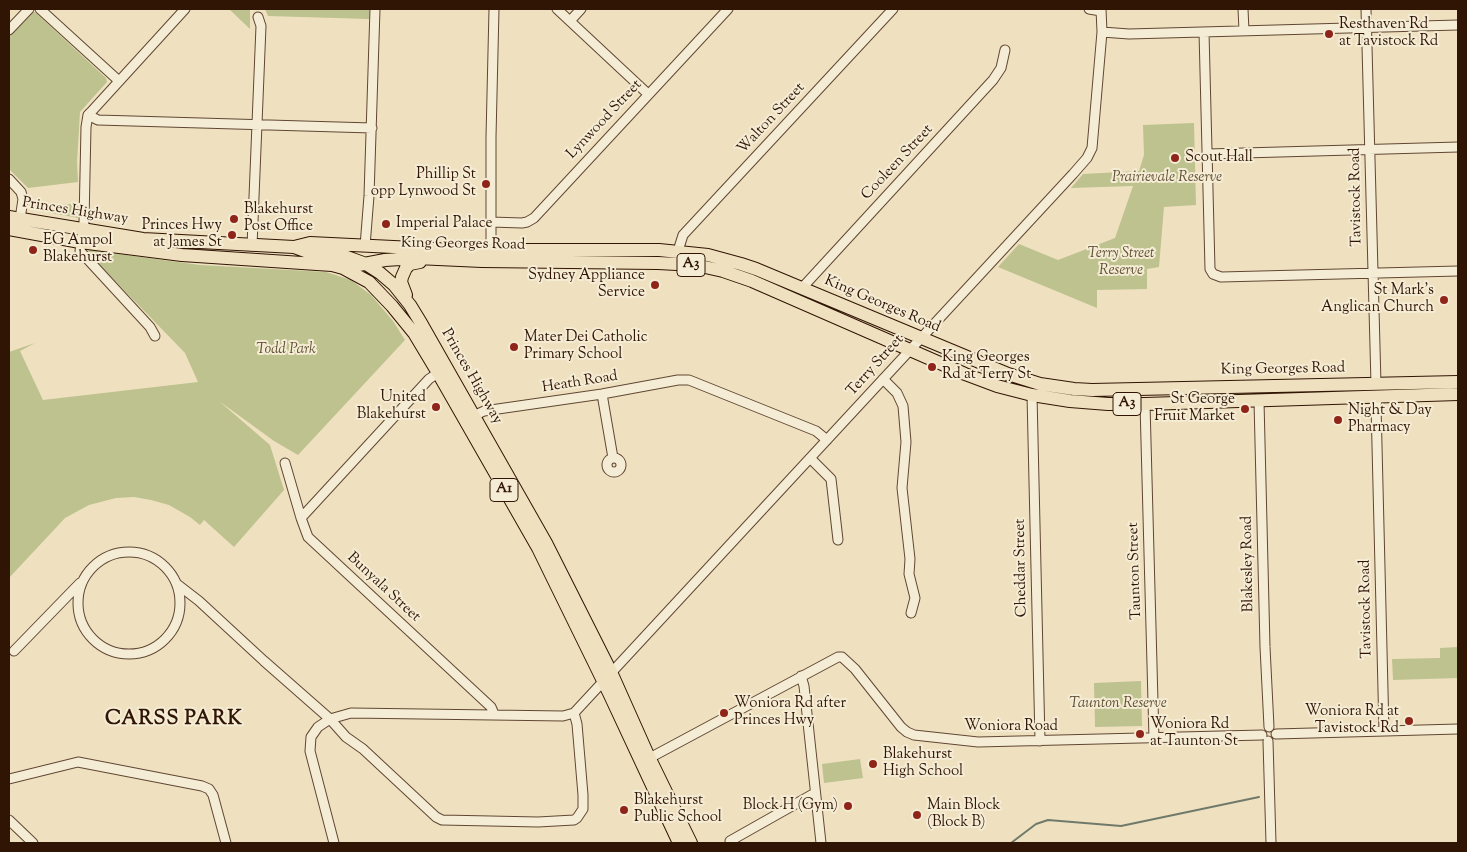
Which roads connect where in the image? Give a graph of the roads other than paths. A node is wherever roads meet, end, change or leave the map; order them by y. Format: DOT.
graph roads {
  1 [pos="29,9"];
  2 [pos="40,9"];
  3 [pos="185,9"];
  4 [pos="375,9"];
  5 [pos="494,9"];
  6 [pos="557,9"];
  7 [pos="581,9"];
  8 [pos="728,9"];
  9 [pos="893,9"];
  10 [pos="1089,9"];
  11 [pos="1243,9"];
  12 [pos="1366,9"];
  13 [pos="1101,10"];
  14 [pos="258,17"];
  15 [pos="570,21"];
  16 [pos="1458,25"];
  17 [pos="1367,27"];
  18 [pos="9,30"];
  19 [pos="1244,31"];
  20 [pos="1102,32"];
  21 [pos="1204,32"];
  22 [pos="1005,50"];
  23 [pos="119,81"];
  24 [pos="648,94"];
  25 [pos="88,115"];
  26 [pos="257,125"];
  27 [pos="372,128"];
  28 [pos="1458,147"];
  29 [pos="1370,149"];
  30 [pos="1208,154"];
  31 [pos="9,179"];
  32 [pos="14,218"];
  33 [pos="491,222"];
  34 [pos="9,229"];
  35 [pos="81,236"];
  36 [pos="252,246"];
  37 [pos="365,246"];
  38 [pos="294,247"];
  39 [pos="678,251"];
  40 [pos="491,255"];
  41 [pos="430,259"];
  42 [pos="366,264"];
  43 [pos="343,268"];
  44 [pos="1458,271"];
  45 [pos="1373,273"];
  46 [pos="365,279"];
  47 [pos="802,288"];
  48 [pos="410,305"];
  49 [pos="155,336"];
  50 [pos="920,338"];
  51 [pos="910,350"];
  52 [pos="438,373"];
  53 [pos="883,379"];
  54 [pos="1458,382"];
  55 [pos="1282,386"];
  56 [pos="1220,388"];
  57 [pos="1377,390"];
  58 [pos="602,394"];
  59 [pos="1458,394"];
  60 [pos="1032,395"];
  61 [pos="1260,401"];
  62 [pos="1145,404"];
  63 [pos="470,418"];
  64 [pos="827,440"];
  65 [pos="613,458"];
  66 [pos="810,458"];
  67 [pos="285,463"];
  68 [pos="301,518"];
  69 [pos="838,540"];
  70 [pos="82,581"];
  71 [pos="177,584"];
  72 [pos="911,613"];
  73 [pos="14,651"];
  74 [pos="801,676"];
  75 [pos="607,677"];
  76 [pos="574,713"];
  77 [pos="494,714"];
  78 [pos="330,719"];
  79 [pos="1269,727"];
  80 [pos="1458,729"];
  81 [pos="1384,731"];
  82 [pos="1276,734"];
  83 [pos="1265,738"];
  84 [pos="1154,739"];
  85 [pos="1040,741"];
  86 [pos="646,760"];
  87 [pos="9,779"];
  88 [pos="815,793"];
  89 [pos="9,820"];
  90 [pos="730,841"];
  91 [pos="33,843"];
  92 [pos="226,843"];
  93 [pos="334,843"];
  94 [pos="679,843"];
  95 [pos="691,843"];
  96 [pos="821,843"];
  97 [pos="1271,843"];
  1 -- 18 [label="street"];
  2 -- 23 [label="street"];
  3 -- 23 [label="street"];
  4 -- 27 [label="street"];
  5 -- 33 [label="street"];
  6 -- 15 [label="street"];
  7 -- 15 [label="street"];
  8 -- 24 [label="street, Lynwood Street"];
  9 -- 39 [label="street, Walton Street"];
  10 -- 13 [label="street"];
  11 -- 19 [label="street"];
  12 -- 17 [label="street, Tavistock Road"];
  13 -- 20 [label="street, Terry Street"];
  14 -- 26 [label="street"];
  15 -- 24 [label="street"];
  16 -- 17 [label="street"];
  17 -- 19 [label="street"];
  17 -- 29 [label="street, Tavistock Road"];
  19 -- 21 [label="street"];
  20 -- 21 [label="street"];
  20 -- 50 [label="street, Terry Street"];
  21 -- 30 [label="street"];
  22 -- 47 [label="street, Cooleen Street"];
  23 -- 25 [label="street"];
  24 -- 33 [label="street, Lynwood Street"];
  25 -- 26 [label="street"];
  25 -- 35 [label="street"];
  26 -- 27 [label="street"];
  26 -- 36 [label="street"];
  27 -- 37 [label="street"];
  28 -- 29 [label="street"];
  29 -- 30 [label="street"];
  29 -- 45 [label="street, Tavistock Road"];
  30 -- 45 [label="street"];
  31 -- 32 [label="street"];
  32 -- 35 [label="highway, Princes Highway / A1"];
  33 -- 40 [label="street"];
  34 -- 35 [label="highway, Princes Highway / A1"];
  35 -- 36 [label="highway, Princes Highway / A1"];
  35 -- 43 [label="highway, Princes Highway / A1"];
  35 -- 49 [label="street"];
  36 -- 38 [label="highway, Princes Highway / A1"];
  37 -- 38 [label="highway, King Georges Road / A3"];
  37 -- 40 [label="highway, King Georges Road / A3"];
  37 -- 42 [label="highway"];
  38 -- 42 [label="highway, Princes Highway / A1"];
  39 -- 40 [label="highway, King Georges Road / A3"];
  39 -- 47 [label="highway, King Georges Road / A3"];
  40 -- 41 [label="highway, King Georges Road / A3"];
  40 -- 51 [label="highway, King Georges Road / A3"];
  41 -- 42 [label="highway, King Georges Road / A3"];
  41 -- 48 [label="highway"];
  42 -- 43 [label="highway, King Georges Road / A3"];
  42 -- 46 [label="highway"];
  42 -- 48 [label="highway, Princes Highway / A1"];
  43 -- 46 [label="highway, Princes Highway / A1"];
  44 -- 45 [label="street"];
  45 -- 57 [label="street, Tavistock Road"];
  46 -- 52 [label="highway, Princes Highway / A1"];
  47 -- 50 [label="highway, King Georges Road / A3"];
  48 -- 63 [label="highway, Princes Highway / A1"];
  50 -- 51 [label="street, Terry Street"];
  50 -- 56 [label="highway, King Georges Road / A3"];
  51 -- 53 [label="street, Terry Street"];
  51 -- 60 [label="highway, King Georges Road / A3"];
  52 -- 63 [label="highway, Princes Highway / A1"];
  52 -- 68 [label="street"];
  53 -- 64 [label="street, Terry Street"];
  53 -- 72 [label="street"];
  54 -- 57 [label="highway, King Georges Road / A3"];
  55 -- 56 [label="highway, King Georges Road / A3"];
  55 -- 57 [label="highway, King Georges Road / A3"];
  55 -- 61 [label="highway"];
  56 -- 61 [label="highway"];
  57 -- 59 [label="highway, King Georges Road / A3"];
  57 -- 61 [label="highway, King Georges Road / A3"];
  57 -- 81 [label="street, Tavistock Road"];
  58 -- 63 [label="street, Heath Road"];
  58 -- 64 [label="street, Heath Road"];
  58 -- 65 [label="street"];
  60 -- 62 [label="highway, King Georges Road / A3"];
  60 -- 85 [label="street, Cheddar Street"];
  61 -- 62 [label="highway, King Georges Road / A3"];
  61 -- 79 [label="street, Blakesley Road"];
  62 -- 84 [label="street, Taunton Street"];
  63 -- 75 [label="highway, Princes Highway / A1"];
  64 -- 66 [label="street, Terry Street"];
  66 -- 69 [label="street"];
  66 -- 75 [label="street, Terry Street"];
  67 -- 68 [label="street, Bunyala Street"];
  68 -- 77 [label="street, Bunyala Street"];
  70 -- 71 [label="street"];
  70 -- 71 [label="street"];
  70 -- 73 [label="street"];
  71 -- 78 [label="street"];
  74 -- 85 [label="street, Woniora Road"];
  74 -- 86 [label="street, Woniora Road"];
  74 -- 88 [label="street"];
  75 -- 76 [label="street, Terry Street"];
  75 -- 86 [label="highway, Princes Highway / A1"];
  76 -- 77 [label="street"];
  76 -- 78 [label="street"];
  77 -- 78 [label="street"];
  78 -- 93 [label="street"];
  79 -- 82 [label="street"];
  79 -- 83 [label="street"];
  80 -- 81 [label="street"];
  81 -- 82 [label="street"];
  82 -- 83 [label="street"];
  83 -- 84 [label="street, Woniora Road"];
  83 -- 97 [label="street"];
  84 -- 85 [label="street, Woniora Road"];
  86 -- 94 [label="highway, Princes Highway / A1"];
  86 -- 95 [label="highway, Princes Highway / A1"];
  87 -- 92 [label="street"];
  88 -- 90 [label="street"];
  88 -- 96 [label="street"];
  89 -- 91 [label="street"];
}
